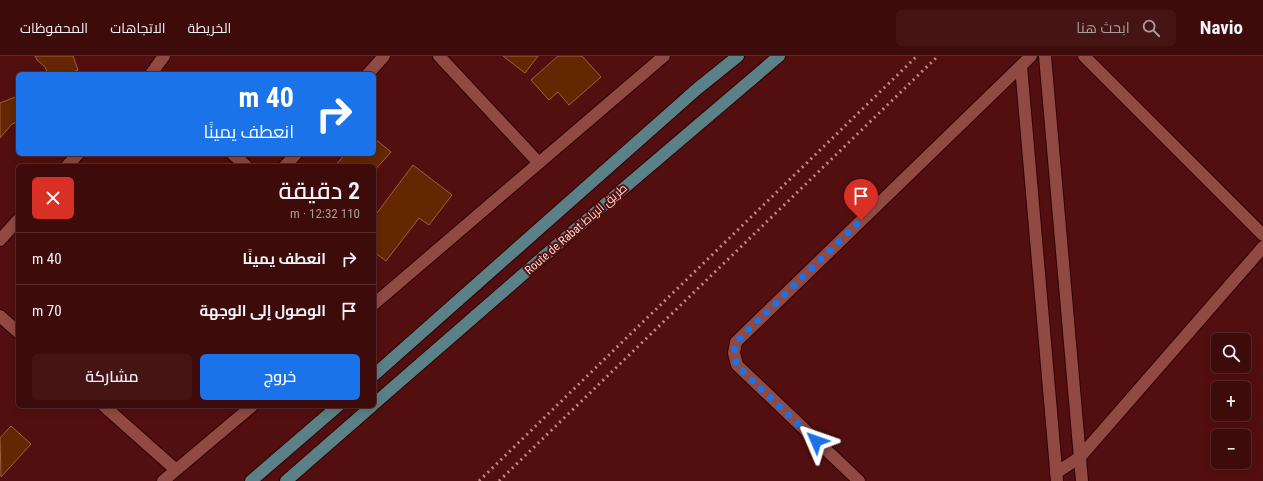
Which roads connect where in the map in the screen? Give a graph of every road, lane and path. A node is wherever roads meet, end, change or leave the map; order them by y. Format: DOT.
graph roads {
  1 [pos="164,56"];
  2 [pos="384,56"];
  3 [pos="439,56"];
  4 [pos="664,56"];
  5 [pos="779,56"];
  6 [pos="1031,56"];
  7 [pos="1045,56"];
  8 [pos="1084,56"];
  9 [pos="732,58"];
  10 [pos="1021,66"];
  11 [pos="152,72"];
  12 [pos="370,72"];
  13 [pos="76,156"];
  14 [pos="235,156"];
  15 [pos="294,156"];
  16 [pos="538,162"];
  17 [pos="70,164"];
  18 [pos="244,164"];
  19 [pos="287,164"];
  20 [pos="16,222"];
  21 [pos="1263,235"];
  22 [pos="0,240"];
  23 [pos="1263,247"];
  24 [pos="376,302"];
  25 [pos="0,316"];
  26 [pos="16,330"];
  27 [pos="376,373"];
  28 [pos="376,402"];
  29 [pos="106,408"];
  30 [pos="250,408"];
  31 [pos="336,408"];
  32 [pos="370,408"];
  33 [pos="1080,457"];
  34 [pos="176,470"];
  35 [pos="1056,477"];
  36 [pos="163,481"];
  37 [pos="251,481"];
  38 [pos="286,481"];
  39 [pos="859,481"];
  40 [pos="1082,481"];
  1 -- 11 [label="street"];
  2 -- 12 [label="street"];
  3 -- 16 [label="street"];
  4 -- 16 [label="street"];
  5 -- 28 [label="main road, Route de Rabat طريق الرباط"];
  6 -- 10 [label="street"];
  7 -- 33 [label="street"];
  8 -- 21 [label="street"];
  9 -- 27 [label="main road, Route de Rabat طريق الرباط"];
  10 -- 35 [label="street"];
  10 -- 39 [label="street"];
  13 -- 17 [label="street"];
  14 -- 18 [label="street"];
  15 -- 19 [label="street"];
  16 -- 24 [label="street"];
  20 -- 22 [label="street"];
  23 -- 33 [label="street"];
  25 -- 26 [label="street"];
  29 -- 34 [label="street"];
  30 -- 34 [label="street"];
  31 -- 37 [label="main road"];
  32 -- 38 [label="main road"];
  33 -- 35 [label="street"];
  33 -- 40 [label="street"];
  34 -- 36 [label="street"];
}
